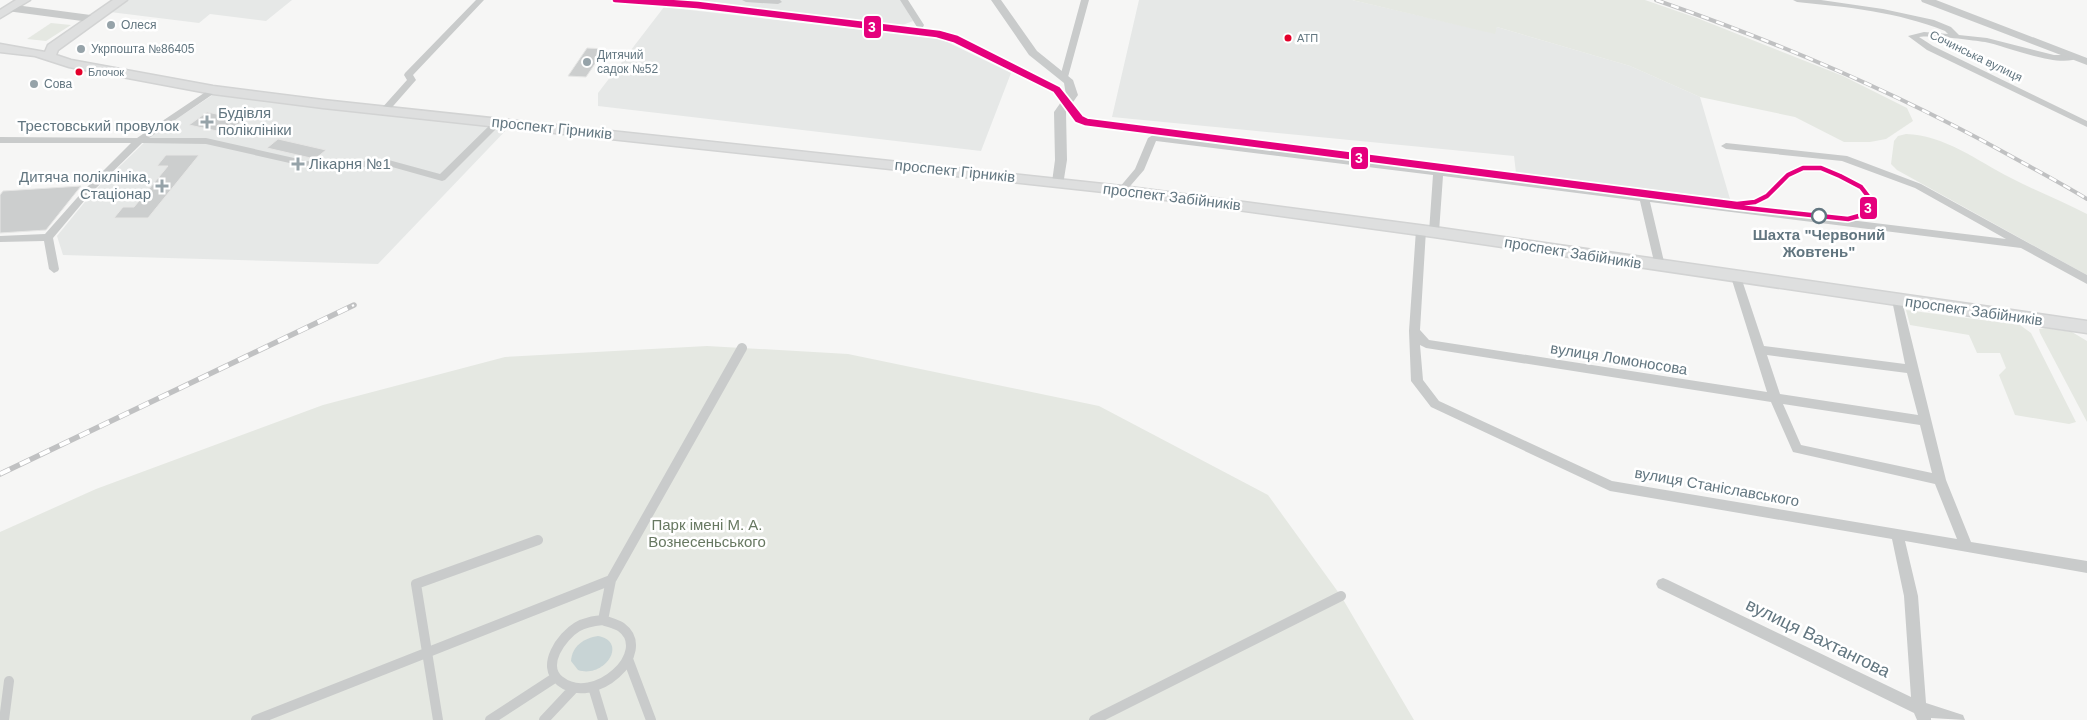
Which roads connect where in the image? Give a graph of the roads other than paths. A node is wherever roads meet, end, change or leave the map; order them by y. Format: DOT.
graph roads {
  1 [pos="24,0"];
  2 [pos="121,0"];
  3 [pos="480,0"];
  4 [pos="746,0"];
  5 [pos="904,0"];
  6 [pos="996,0"];
  7 [pos="1085,0"];
  8 [pos="1797,0"];
  9 [pos="1926,0"];
  10 [pos="778,2"];
  11 [pos="11,8"];
  12 [pos="0,15"];
  13 [pos="94,19"];
  14 [pos="920,25"];
  15 [pos="1957,37"];
  16 [pos="60,42"];
  17 [pos="0,49"];
  18 [pos="20,51"];
  19 [pos="2075,57"];
  20 [pos="49,58"];
  21 [pos="2087,62"];
  22 [pos="1064,77"];
  23 [pos="213,90"];
  24 [pos="384,111"];
  25 [pos="497,123"];
  26 [pos="2087,124"];
  27 [pos="0,140"];
  28 [pos="138,141"];
  29 [pos="1726,146"];
  30 [pos="1438,173"];
  31 [pos="1058,182"];
  32 [pos="1122,190"];
  33 [pos="1644,198"];
  34 [pos="1428,231"];
  35 [pos="48,237"];
  36 [pos="0,239"];
  37 [pos="2026,245"];
  38 [pos="1660,266"];
  39 [pos="54,269"];
  40 [pos="1736,277"];
  41 [pos="2087,280"];
  42 [pos="1898,300"];
  43 [pos="2087,327"];
  44 [pos="1414,331"];
  45 [pos="742,348"];
  46 [pos="1760,350"];
  47 [pos="1912,369"];
  48 [pos="1775,398"];
  49 [pos="1924,421"];
  50 [pos="1940,480"];
  51 [pos="1897,534"];
  52 [pos="538,540"];
  53 [pos="1966,546"];
  54 [pos="2087,567"];
  55 [pos="611,580"];
  56 [pos="1664,584"];
  57 [pos="1341,596"];
  58 [pos="603,620"];
  59 [pos="426,653"];
  60 [pos="628,659"];
  61 [pos="556,677"];
  62 [pos="9,681"];
  63 [pos="593,687"];
  64 [pos="574,688"];
  65 [pos="1922,714"];
  66 [pos="4,720"];
  67 [pos="256,720"];
  68 [pos="438,720"];
  69 [pos="490,720"];
  70 [pos="544,720"];
  71 [pos="604,720"];
  72 [pos="651,720"];
  73 [pos="1094,720"];
  74 [pos="1958,720"];
  1 -- 11 [label="main road"];
  2 -- 13 [label="main road"];
  3 -- 24 [label="street"];
  4 -- 10 [label="street"];
  5 -- 14 [label="street"];
  6 -- 22 [label="street"];
  7 -- 22 [label="street"];
  8 -- 15 [label="street, Сочинська вулиця"];
  9 -- 19 [label="street"];
  11 -- 12 [label="main road"];
  11 -- 13 [label="street"];
  13 -- 16 [label="main road"];
  15 -- 19 [label="street"];
  15 -- 26 [label="street, Сочинська вулиця"];
  16 -- 18 [label="main road"];
  16 -- 20 [label="main road"];
  17 -- 18 [label="main road, проспект Гірників"];
  18 -- 20 [label="main road, проспект Гірників"];
  19 -- 21 [label="street"];
  20 -- 23 [label="main road, проспект Гірників"];
  22 -- 31 [label="street"];
  23 -- 24 [label="main road, проспект Гірників"];
  23 -- 28 [label="street"];
  24 -- 25 [label="main road, проспект Гірників"];
  25 -- 28 [label="street, Трестовський провулок"];
  25 -- 31 [label="main road, проспект Гірників"];
  27 -- 28 [label="street, Трестовський провулок"];
  28 -- 35 [label="street"];
  29 -- 37 [label="street"];
  30 -- 32 [label="street"];
  30 -- 33 [label="street"];
  30 -- 34 [label="street"];
  31 -- 32 [label="main road, проспект Забійників"];
  32 -- 34 [label="main road, проспект Забійників"];
  33 -- 37 [label="street"];
  33 -- 38 [label="street"];
  34 -- 38 [label="main road, проспект Забійників"];
  34 -- 44 [label="street"];
  35 -- 36 [label="street"];
  35 -- 39 [label="street"];
  37 -- 41 [label="street"];
  38 -- 40 [label="main road, проспект Забійників"];
  40 -- 42 [label="main road, проспект Забійників"];
  40 -- 46 [label="street"];
  42 -- 43 [label="main road, проспект Забійників"];
  42 -- 47 [label="street"];
  44 -- 48 [label="street, вулиця Ломоносова"];
  44 -- 51 [label="street, вулиця Станіславського"];
  45 -- 55 [label="street"];
  46 -- 47 [label="street"];
  46 -- 48 [label="street"];
  47 -- 49 [label="street"];
  48 -- 49 [label="street, вулиця Ломоносова"];
  48 -- 50 [label="street"];
  49 -- 50 [label="street"];
  50 -- 53 [label="street"];
  51 -- 53 [label="street, вулиця Станіславського"];
  51 -- 65 [label="street"];
  52 -- 59 [label="street"];
  53 -- 54 [label="street, вулиця Станіславського"];
  55 -- 58 [label="street"];
  55 -- 59 [label="street"];
  56 -- 65 [label="street, вулиця Вахтангова"];
  57 -- 73 [label="street"];
  58 -- 60 [label="street"];
  58 -- 61 [label="street"];
  59 -- 67 [label="street"];
  59 -- 68 [label="street"];
  60 -- 63 [label="street"];
  60 -- 72 [label="street"];
  61 -- 64 [label="street"];
  61 -- 69 [label="street"];
  62 -- 66 [label="street"];
  63 -- 64 [label="street"];
  63 -- 71 [label="street"];
  64 -- 70 [label="street"];
  65 -- 74 [label="street, вулиця Вахтангова"];
}
